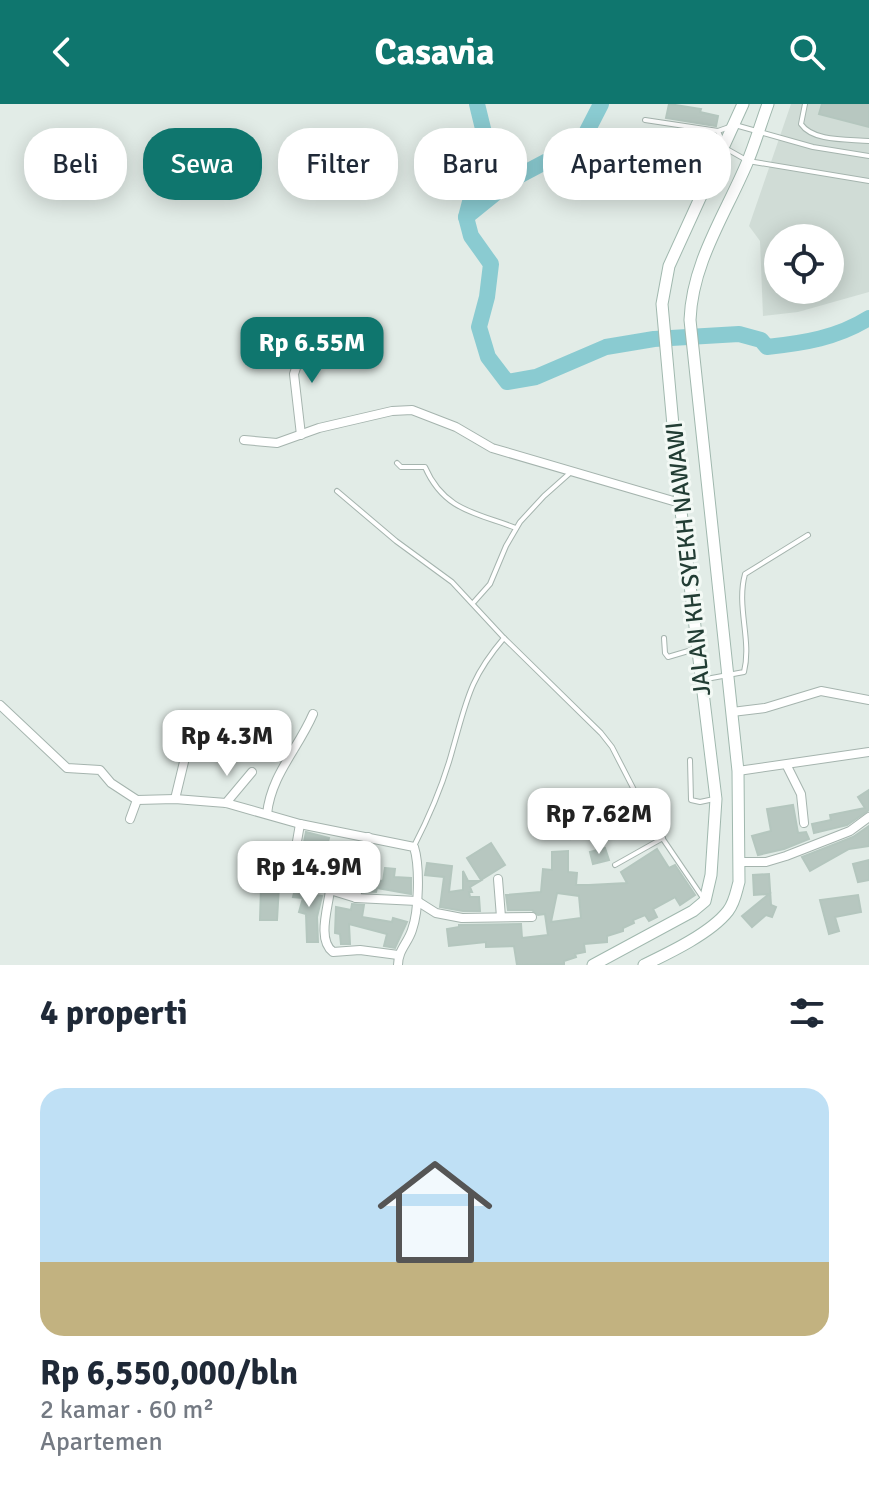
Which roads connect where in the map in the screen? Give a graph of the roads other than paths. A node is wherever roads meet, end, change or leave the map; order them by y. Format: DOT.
graph roads {
  1 [pos="743,104"];
  2 [pos="768,104"];
  3 [pos="805,104"];
  4 [pos="645,120"];
  5 [pos="735,125"];
  6 [pos="698,128"];
  7 [pos="726,128"];
  8 [pos="757,132"];
  9 [pos="731,134"];
  10 [pos="816,136"];
  11 [pos="869,141"];
  12 [pos="813,147"];
  13 [pos="731,151"];
  14 [pos="869,156"];
  15 [pos="748,161"];
  16 [pos="869,181"];
  17 [pos="700,200"];
  18 [pos="343,346"];
  19 [pos="301,435"];
  20 [pos="244,440"];
  21 [pos="397,463"];
  22 [pos="571,472"];
  23 [pos="337,491"];
  24 [pos="680,503"];
  25 [pos="516,528"];
  26 [pos="808,535"];
  27 [pos="474,602"];
  28 [pos="504,638"];
  29 [pos="664,638"];
  30 [pos="698,648"];
  31 [pos="729,677"];
  32 [pos="701,680"];
  33 [pos="869,700"];
  34 [pos="0,705"];
  35 [pos="732,712"];
  36 [pos="313,714"];
  37 [pos="179,723"];
  38 [pos="869,752"];
  39 [pos="690,760"];
  40 [pos="787,766"];
  41 [pos="738,771"];
  42 [pos="252,772"];
  43 [pos="175,799"];
  44 [pos="716,799"];
  45 [pos="137,800"];
  46 [pos="226,803"];
  47 [pos="267,814"];
  48 [pos="648,817"];
  49 [pos="869,817"];
  50 [pos="130,819"];
  51 [pos="804,823"];
  52 [pos="300,824"];
  53 [pos="368,837"];
  54 [pos="606,838"];
  55 [pos="663,838"];
  56 [pos="414,847"];
  57 [pos="739,862"];
  58 [pos="615,865"];
  59 [pos="291,867"];
  60 [pos="498,879"];
  61 [pos="289,888"];
  62 [pos="330,890"];
  63 [pos="356,898"];
  64 [pos="417,901"];
  65 [pos="705,901"];
  66 [pos="501,917"];
  67 [pos="532,917"];
  68 [pos="398,955"];
  69 [pos="398,965"];
  70 [pos="593,965"];
  71 [pos="644,965"];
  1 -- 5 [label="main road, JALAN KH SYEKH NAWAWI"];
  2 -- 8 [label="main road, JALAN KH SYEKH NAWAWI"];
  3 -- 10 [label="lane"];
  4 -- 6 [label="lane"];
  5 -- 7 [label="lane"];
  5 -- 8 [label="lane"];
  5 -- 9 [label="main road, JALAN KH SYEKH NAWAWI"];
  8 -- 12 [label="lane"];
  8 -- 15 [label="main road, JALAN KH SYEKH NAWAWI"];
  10 -- 11 [label="lane"];
  10 -- 12 [label="lane"];
  12 -- 14 [label="lane"];
  13 -- 15 [label="lane"];
  15 -- 16 [label="lane"];
  15 -- 31 [label="main road, JALAN KH SYEKH NAWAWI"];
  17 -- 24 [label="main road, JALAN KH SYEKH NAWAWI"];
  18 -- 19 [label="street"];
  19 -- 20 [label="street"];
  19 -- 22 [label="street"];
  21 -- 25 [label="lane"];
  22 -- 24 [label="street"];
  22 -- 25 [label="lane"];
  23 -- 27 [label="lane"];
  24 -- 30 [label="main road, JALAN KH SYEKH NAWAWI"];
  25 -- 27 [label="lane"];
  26 -- 31 [label="lane"];
  27 -- 28 [label="lane"];
  28 -- 48 [label="lane"];
  28 -- 56 [label="lane"];
  29 -- 30 [label="lane"];
  30 -- 32 [label="main road, JALAN KH SYEKH NAWAWI"];
  31 -- 32 [label="lane"];
  31 -- 35 [label="main road, JALAN KH SYEKH NAWAWI"];
  32 -- 44 [label="main road, JALAN KH SYEKH NAWAWI"];
  33 -- 35 [label="street"];
  34 -- 45 [label="street"];
  35 -- 41 [label="main road, JALAN KH SYEKH NAWAWI"];
  36 -- 47 [label="street"];
  37 -- 43 [label="street"];
  38 -- 40 [label="street"];
  39 -- 44 [label="lane"];
  40 -- 41 [label="street"];
  40 -- 51 [label="street"];
  41 -- 57 [label="main road, JALAN KH SYEKH NAWAWI"];
  42 -- 46 [label="street"];
  43 -- 45 [label="street"];
  43 -- 46 [label="street"];
  44 -- 65 [label="main road, JALAN KH SYEKH NAWAWI"];
  45 -- 50 [label="street"];
  46 -- 47 [label="street"];
  47 -- 52 [label="street"];
  48 -- 54 [label="lane"];
  48 -- 55 [label="lane"];
  49 -- 57 [label="street"];
  52 -- 53 [label="street"];
  52 -- 59 [label="street"];
  53 -- 56 [label="street"];
  53 -- 63 [label="street"];
  55 -- 58 [label="lane"];
  55 -- 65 [label="lane"];
  56 -- 64 [label="street"];
  57 -- 71 [label="main road, JALAN KH SYEKH NAWAWI"];
  59 -- 61 [label="street"];
  59 -- 62 [label="street"];
  60 -- 66 [label="street"];
  62 -- 63 [label="street"];
  62 -- 68 [label="street"];
  63 -- 64 [label="street"];
  64 -- 66 [label="street"];
  64 -- 68 [label="street"];
  65 -- 70 [label="main road"];
  66 -- 67 [label="street"];
  68 -- 69 [label="street"];
}
